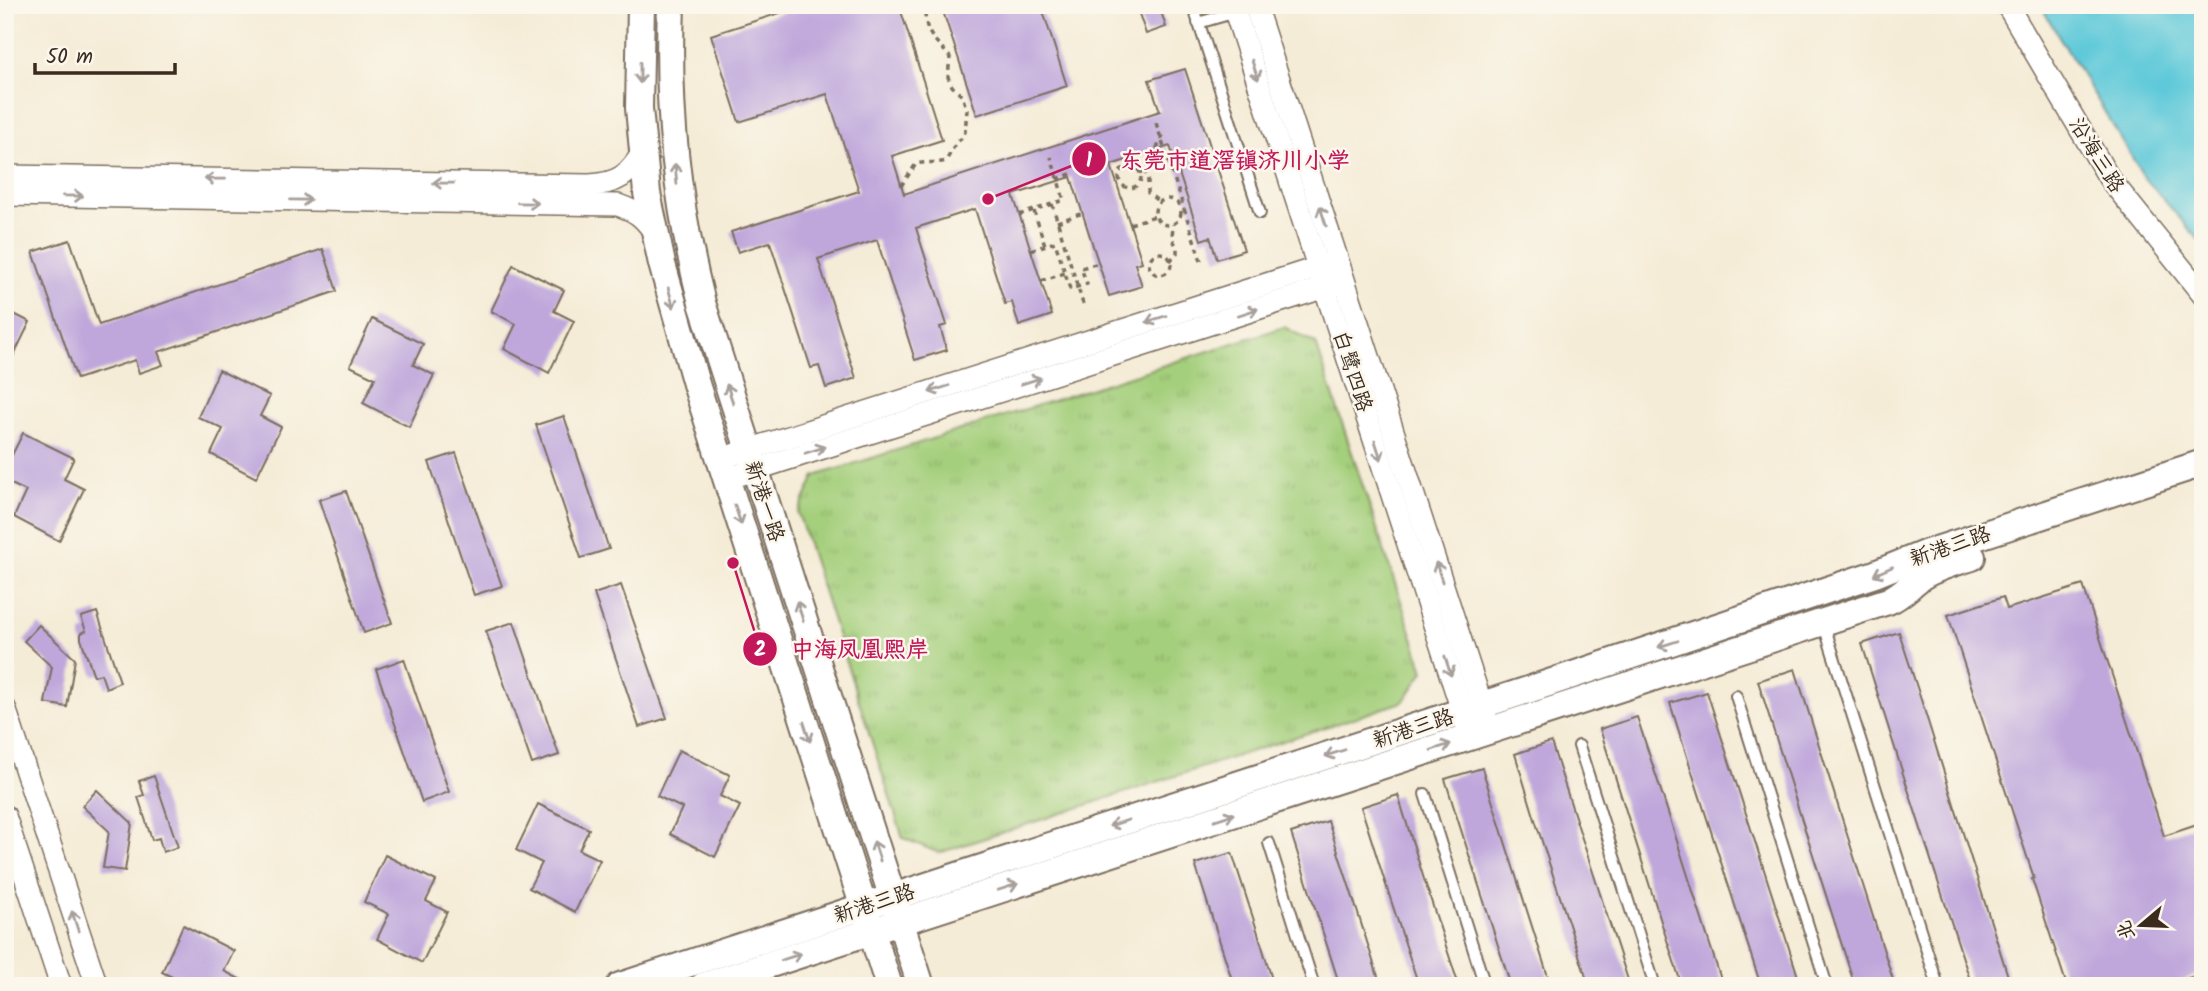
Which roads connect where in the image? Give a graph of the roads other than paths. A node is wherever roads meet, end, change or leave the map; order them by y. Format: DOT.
graph roads {
  1 [pos="641,5"];
  2 [pos="671,5"];
  3 [pos="1193,5"];
  4 [pos="2007,5"];
  5 [pos="1245,7"];
  6 [pos="1198,23"];
  7 [pos="643,151"];
  8 [pos="5,176"];
  9 [pos="5,195"];
  10 [pos="1259,213"];
  11 [pos="656,234"];
  12 [pos="1331,274"];
  13 [pos="2203,295"];
  14 [pos="752,460"];
  15 [pos="2203,463"];
  16 [pos="723,469"];
  17 [pos="2203,481"];
  18 [pos="1823,622"];
  19 [pos="1735,696"];
  20 [pos="5,708"];
  21 [pos="1472,708"];
  22 [pos="1480,733"];
  23 [pos="1579,746"];
  24 [pos="1424,794"];
  25 [pos="5,816"];
  26 [pos="1269,843"];
  27 [pos="892,897"];
  28 [pos="868,919"];
  29 [pos="900,922"];
  30 [pos="61,986"];
  31 [pos="97,986"];
  32 [pos="620,986"];
  33 [pos="703,986"];
  34 [pos="889,986"];
  35 [pos="921,986"];
  36 [pos="1314,986"];
  37 [pos="1485,986"];
  38 [pos="1655,986"];
  39 [pos="1827,986"];
  40 [pos="1938,986"];
  1 -- 7 [label="street, 新港一路, one-way"];
  14 -- 2 [label="street, 新港一路, one-way"];
  3 -- 6 [label="lane"];
  4 -- 13 [label="street, 沿海三路"];
  5 -- 6 [label="lane"];
  5 -- 12 [label="street, 白鹭四路"];
  6 -- 10 [label="lane"];
  7 -- 8 [label="street, one-way"];
  7 -- 11 [label="street, 新港一路"];
  9 -- 11 [label="street, one-way"];
  11 -- 16 [label="street, 新港一路, one-way"];
  12 -- 14 [label="street"];
  12 -- 21 [label="street, 白鹭四路"];
  14 -- 16 [label="street"];
  27 -- 14 [label="street, 新港一路, one-way"];
  15 -- 21 [label="street, 新港三路, one-way"];
  16 -- 28 [label="street, 新港一路, one-way"];
  17 -- 18 [label="street, 新港三路"];
  18 -- 22 [label="street, 新港三路"];
  18 -- 40 [label="lane"];
  19 -- 39 [label="lane"];
  31 -- 20 [label="street, one-way"];
  21 -- 22 [label="street, 白鹭四路"];
  21 -- 27 [label="street, 新港三路, one-way"];
  29 -- 22 [label="street, 新港三路, one-way"];
  23 -- 38 [label="lane"];
  24 -- 37 [label="lane"];
  25 -- 30 [label="street"];
  26 -- 36 [label="lane"];
  27 -- 28 [label="street, 新港三路"];
  27 -- 29 [label="street, 新港一路"];
  28 -- 29 [label="street, 新港三路"];
  28 -- 32 [label="street, 新港三路"];
  33 -- 28 [label="street, 新港三路, one-way"];
  28 -- 34 [label="street, 新港一路"];
  29 -- 35 [label="street, 新港一路"];
}
